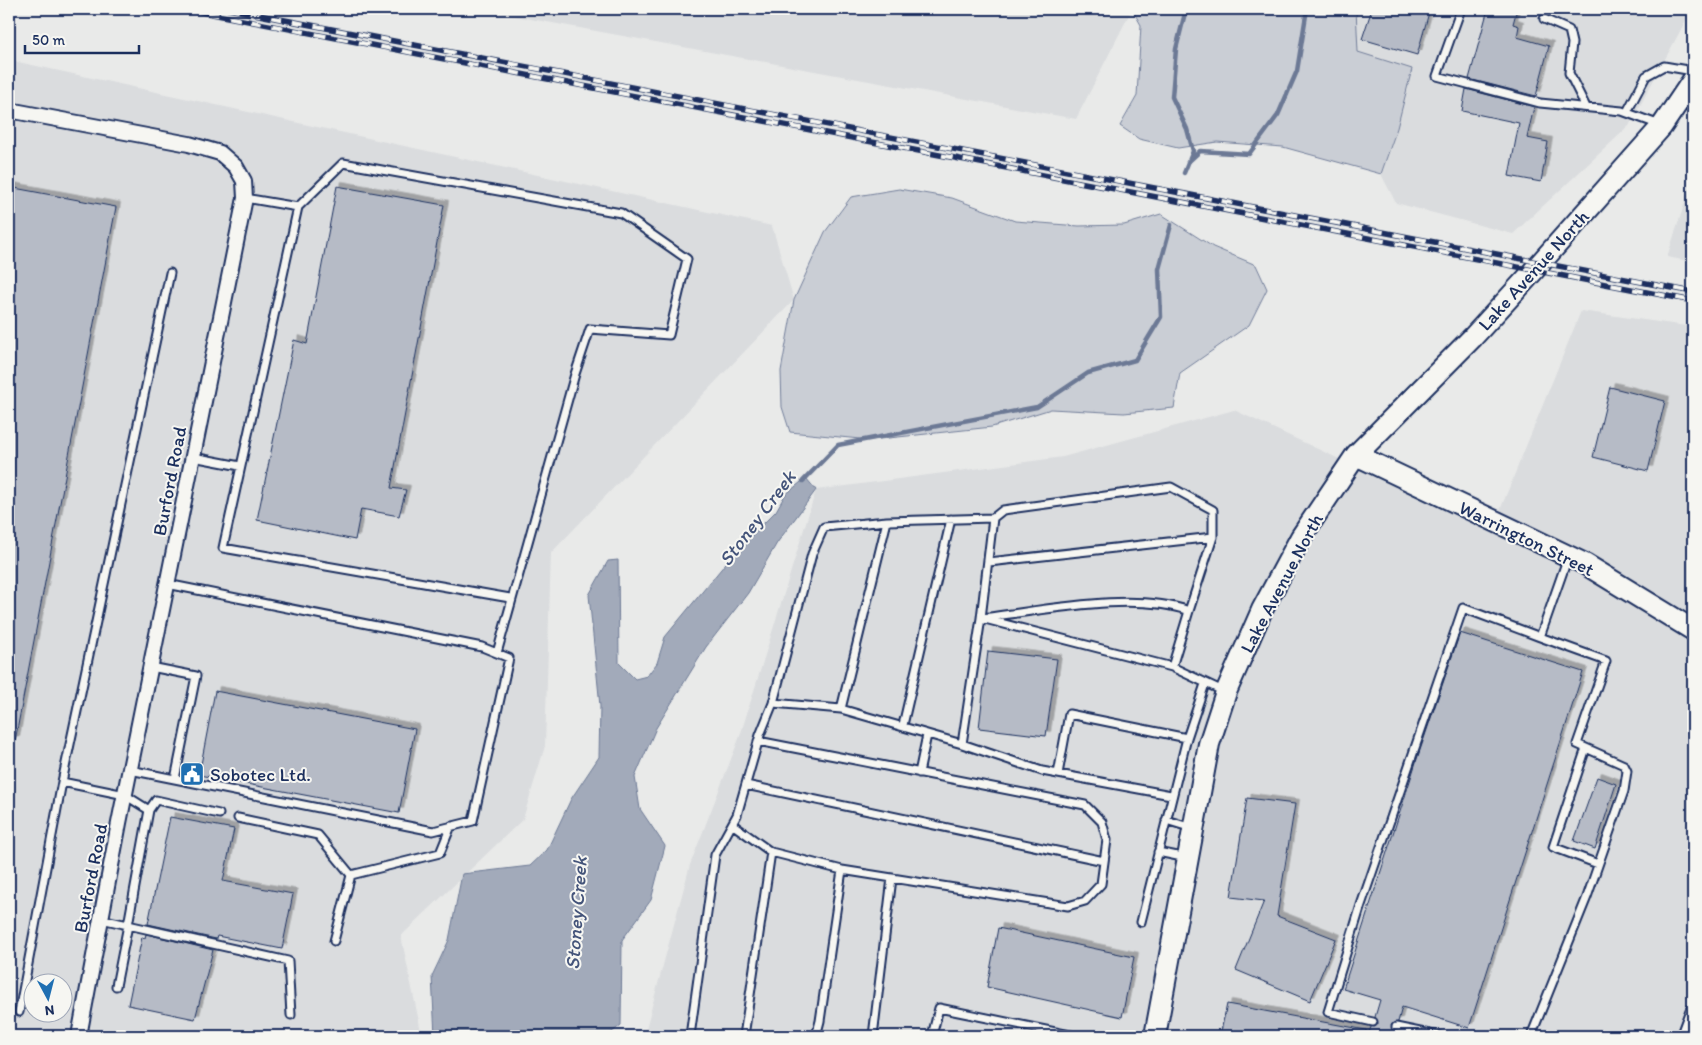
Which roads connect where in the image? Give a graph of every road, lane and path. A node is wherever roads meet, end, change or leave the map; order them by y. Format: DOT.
graph roads {
  1 [pos="1462,9"];
  2 [pos="1544,19"];
  3 [pos="1693,71"];
  4 [pos="1693,80"];
  5 [pos="1586,107"];
  6 [pos="9,110"];
  7 [pos="1626,112"];
  8 [pos="1662,126"];
  9 [pos="245,198"];
  10 [pos="298,207"];
  11 [pos="170,273"];
  12 [pos="1356,455"];
  13 [pos="193,457"];
  14 [pos="240,466"];
  15 [pos="993,518"];
  16 [pos="951,519"];
  17 [pos="887,521"];
  18 [pos="1213,537"];
  19 [pos="1568,556"];
  20 [pos="989,562"];
  21 [pos="167,584"];
  22 [pos="510,598"];
  23 [pos="1189,611"];
  24 [pos="981,618"];
  25 [pos="1693,630"];
  26 [pos="1540,637"];
  27 [pos="497,653"];
  28 [pos="151,667"];
  29 [pos="1172,667"];
  30 [pos="1205,684"];
  31 [pos="1226,692"];
  32 [pos="773,703"];
  33 [pos="841,708"];
  34 [pos="903,725"];
  35 [pos="927,735"];
  36 [pos="1186,738"];
  37 [pos="758,742"];
  38 [pos="962,744"];
  39 [pos="1586,748"];
  40 [pos="130,770"];
  41 [pos="919,773"];
  42 [pos="1058,774"];
  43 [pos="175,779"];
  44 [pos="62,782"];
  45 [pos="746,785"];
  46 [pos="125,795"];
  47 [pos="1171,795"];
  48 [pos="149,810"];
  49 [pos="219,814"];
  50 [pos="238,818"];
  51 [pos="1166,820"];
  52 [pos="732,824"];
  53 [pos="451,826"];
  54 [pos="1192,828"];
  55 [pos="771,852"];
  56 [pos="1158,852"];
  57 [pos="1187,858"];
  58 [pos="1104,861"];
  59 [pos="1598,864"];
  60 [pos="842,870"];
  61 [pos="351,875"];
  62 [pos="892,878"];
  63 [pos="101,919"];
  64 [pos="1141,922"];
  65 [pos="128,925"];
  66 [pos="334,941"];
  67 [pos="116,986"];
  68 [pos="19,1012"];
  69 [pos="1693,1012"];
  70 [pos="291,1015"];
  71 [pos="1373,1022"];
  72 [pos="1396,1026"];
  73 [pos="79,1036"];
  74 [pos="690,1036"];
  75 [pos="744,1036"];
  76 [pos="816,1036"];
  77 [pos="873,1036"];
  78 [pos="932,1036"];
  79 [pos="1075,1036"];
  80 [pos="1155,1036"];
  81 [pos="1439,1036"];
  82 [pos="1531,1036"];
  83 [pos="1684,1036"];
  1 -- 5 [label="lane"];
  2 -- 5 [label="lane"];
  3 -- 7 [label="lane"];
  4 -- 8 [label="street, Lake Avenue North"];
  5 -- 7 [label="lane"];
  6 -- 9 [label="street, Burford Road"];
  7 -- 8 [label="lane"];
  8 -- 12 [label="street, Lake Avenue North"];
  9 -- 10 [label="lane"];
  9 -- 13 [label="street, Burford Road"];
  10 -- 14 [label="lane"];
  10 -- 22 [label="lane"];
  11 -- 44 [label="lane"];
  12 -- 19 [label="street, Warrington Street"];
  12 -- 31 [label="street, Lake Avenue North"];
  13 -- 14 [label="lane"];
  13 -- 21 [label="street, Burford Road"];
  14 -- 22 [label="lane"];
  15 -- 16 [label="lane"];
  15 -- 18 [label="lane"];
  15 -- 20 [label="lane"];
  16 -- 17 [label="lane"];
  16 -- 34 [label="lane"];
  17 -- 32 [label="lane"];
  17 -- 33 [label="lane"];
  18 -- 20 [label="lane"];
  18 -- 23 [label="lane"];
  19 -- 25 [label="street, Warrington Street"];
  19 -- 26 [label="lane"];
  20 -- 24 [label="lane"];
  21 -- 27 [label="lane"];
  21 -- 28 [label="street, Burford Road"];
  22 -- 27 [label="lane"];
  23 -- 24 [label="lane"];
  23 -- 29 [label="lane"];
  24 -- 29 [label="lane"];
  24 -- 38 [label="lane"];
  26 -- 39 [label="lane"];
  26 -- 71 [label="lane"];
  27 -- 53 [label="lane"];
  28 -- 40 [label="street, Burford Road"];
  28 -- 43 [label="lane"];
  29 -- 30 [label="lane"];
  30 -- 31 [label="lane"];
  30 -- 36 [label="lane"];
  31 -- 54 [label="street, Lake Avenue North"];
  32 -- 33 [label="lane"];
  32 -- 37 [label="lane"];
  33 -- 34 [label="lane"];
  34 -- 35 [label="lane"];
  35 -- 38 [label="lane"];
  35 -- 41 [label="lane"];
  36 -- 42 [label="lane"];
  36 -- 47 [label="lane"];
  37 -- 41 [label="lane"];
  37 -- 45 [label="lane"];
  38 -- 42 [label="lane"];
  39 -- 59 [label="lane"];
  39 -- 59 [label="lane"];
  40 -- 43 [label="lane"];
  40 -- 46 [label="street, Burford Road"];
  41 -- 58 [label="lane"];
  42 -- 47 [label="lane"];
  43 -- 53 [label="lane"];
  44 -- 46 [label="lane"];
  44 -- 68 [label="lane"];
  45 -- 52 [label="lane"];
  45 -- 58 [label="lane"];
  46 -- 48 [label="lane"];
  46 -- 63 [label="street, Burford Road"];
  47 -- 51 [label="lane"];
  48 -- 49 [label="lane"];
  48 -- 65 [label="lane"];
  50 -- 61 [label="lane"];
  51 -- 54 [label="lane"];
  51 -- 56 [label="lane"];
  52 -- 55 [label="lane"];
  52 -- 74 [label="lane"];
  53 -- 61 [label="lane"];
  54 -- 57 [label="street, Lake Avenue North"];
  55 -- 60 [label="lane"];
  55 -- 75 [label="lane"];
  56 -- 57 [label="lane"];
  56 -- 64 [label="lane"];
  57 -- 80 [label="street, Lake Avenue North"];
  58 -- 62 [label="lane"];
  59 -- 82 [label="lane"];
  60 -- 62 [label="lane"];
  60 -- 76 [label="lane"];
  61 -- 66 [label="lane"];
  62 -- 77 [label="lane"];
  63 -- 65 [label="lane"];
  63 -- 73 [label="street, Burford Road"];
  65 -- 67 [label="lane"];
  65 -- 70 [label="lane"];
  69 -- 83 [label="street"];
  72 -- 81 [label="lane"];
  78 -- 79 [label="lane"];
}
